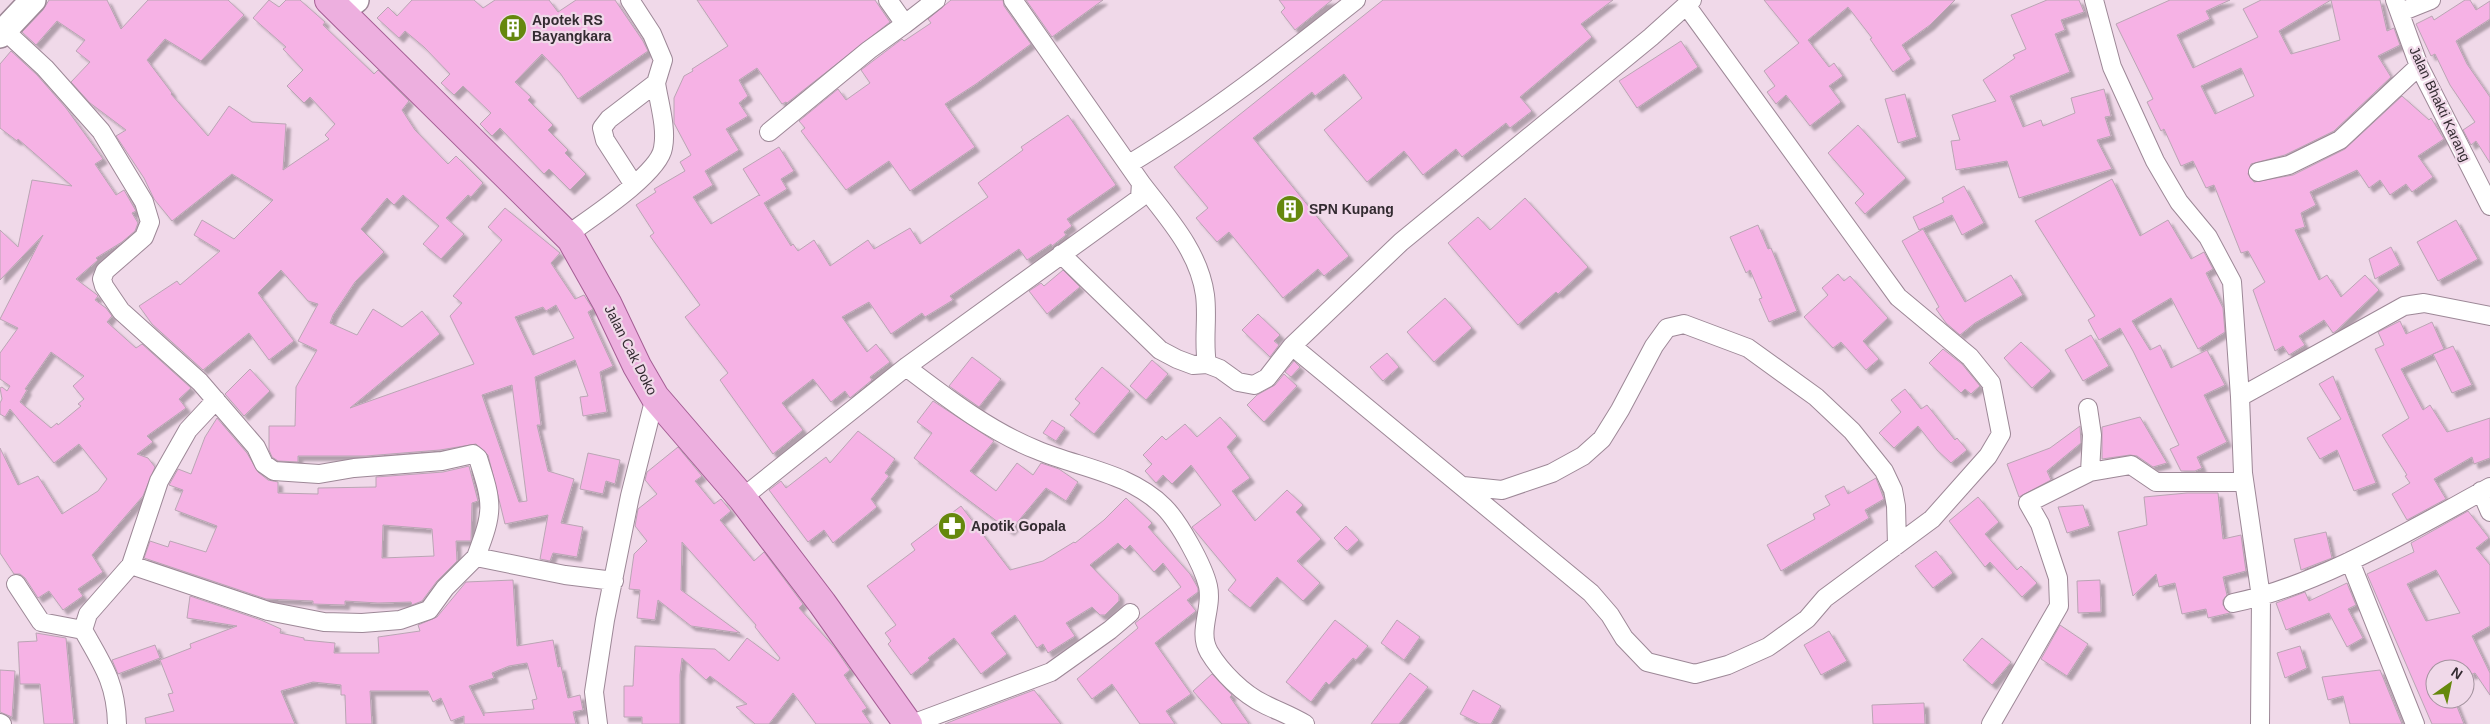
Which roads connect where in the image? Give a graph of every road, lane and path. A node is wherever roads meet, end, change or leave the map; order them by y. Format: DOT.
graph roads {
  1 [pos="33,0"];
  2 [pos="630,0"];
  3 [pos="888,0"];
  4 [pos="936,0"];
  5 [pos="1013,0"];
  6 [pos="1356,0"];
  7 [pos="2094,0"];
  8 [pos="2431,0"];
  9 [pos="1689,2"];
  10 [pos="342,4"];
  11 [pos="2398,6"];
  12 [pos="906,24"];
  13 [pos="2,32"];
  14 [pos="2419,66"];
  15 [pos="656,83"];
  16 [pos="769,132"];
  17 [pos="1129,164"];
  18 [pos="2258,172"];
  19 [pos="1141,183"];
  20 [pos="634,185"];
  21 [pos="2490,206"];
  22 [pos="567,235"];
  23 [pos="1061,254"];
  24 [pos="2490,316"];
  25 [pos="1292,346"];
  26 [pos="1207,364"];
  27 [pos="906,367"];
  28 [pos="2240,397"];
  29 [pos="655,398"];
  30 [pos="216,400"];
  31 [pos="2088,408"];
  32 [pos="2090,472"];
  33 [pos="2244,482"];
  34 [pos="1464,486"];
  35 [pos="2486,489"];
  36 [pos="742,498"];
  37 [pos="2490,512"];
  38 [pos="1897,545"];
  39 [pos="476,557"];
  40 [pos="2350,561"];
  41 [pos="131,565"];
  42 [pos="614,581"];
  43 [pos="16,584"];
  44 [pos="2261,597"];
  45 [pos="2233,602"];
  46 [pos="1130,613"];
  47 [pos="83,630"];
  48 [pos="117,724"];
  49 [pos="598,724"];
  50 [pos="908,724"];
  51 [pos="912,724"];
  52 [pos="1305,724"];
  53 [pos="1991,724"];
  54 [pos="2260,724"];
  55 [pos="2415,724"];
  1 -- 13 [label="street"];
  2 -- 15 [label="street"];
  3 -- 12 [label="street"];
  4 -- 12 [label="street"];
  5 -- 17 [label="street"];
  6 -- 17 [label="street"];
  7 -- 28 [label="street"];
  8 -- 11 [label="street"];
  9 -- 25 [label="street"];
  9 -- 38 [label="street"];
  10 -- 22 [label="main road, Jalan Cak Doko"];
  11 -- 14 [label="street, Jalan Bhakti Karang"];
  12 -- 16 [label="street"];
  13 -- 30 [label="street"];
  14 -- 18 [label="street"];
  14 -- 21 [label="street, Jalan Bhakti Karang"];
  15 -- 20 [label="street"];
  15 -- 20 [label="street"];
  17 -- 19 [label="street"];
  19 -- 23 [label="street"];
  19 -- 26 [label="street"];
  20 -- 22 [label="street"];
  22 -- 29 [label="main road, Jalan Cak Doko"];
  23 -- 26 [label="street"];
  23 -- 27 [label="street"];
  24 -- 28 [label="street"];
  25 -- 26 [label="street"];
  25 -- 34 [label="street"];
  27 -- 36 [label="street"];
  27 -- 52 [label="street"];
  28 -- 33 [label="street"];
  29 -- 36 [label="main road, Jalan Cak Doko"];
  29 -- 42 [label="street"];
  30 -- 39 [label="street"];
  30 -- 41 [label="street"];
  31 -- 32 [label="street"];
  32 -- 33 [label="street"];
  32 -- 53 [label="street"];
  33 -- 44 [label="street"];
  34 -- 38 [label="street"];
  34 -- 38 [label="street"];
  35 -- 37 [label="street"];
  35 -- 40 [label="street"];
  36 -- 50 [label="main road, Jalan Cak Doko"];
  39 -- 41 [label="street"];
  39 -- 42 [label="street"];
  40 -- 44 [label="street"];
  40 -- 55 [label="street"];
  41 -- 47 [label="street"];
  42 -- 49 [label="street"];
  43 -- 47 [label="street"];
  44 -- 45 [label="street"];
  44 -- 54 [label="street"];
  46 -- 51 [label="street"];
  47 -- 48 [label="street"];
}
